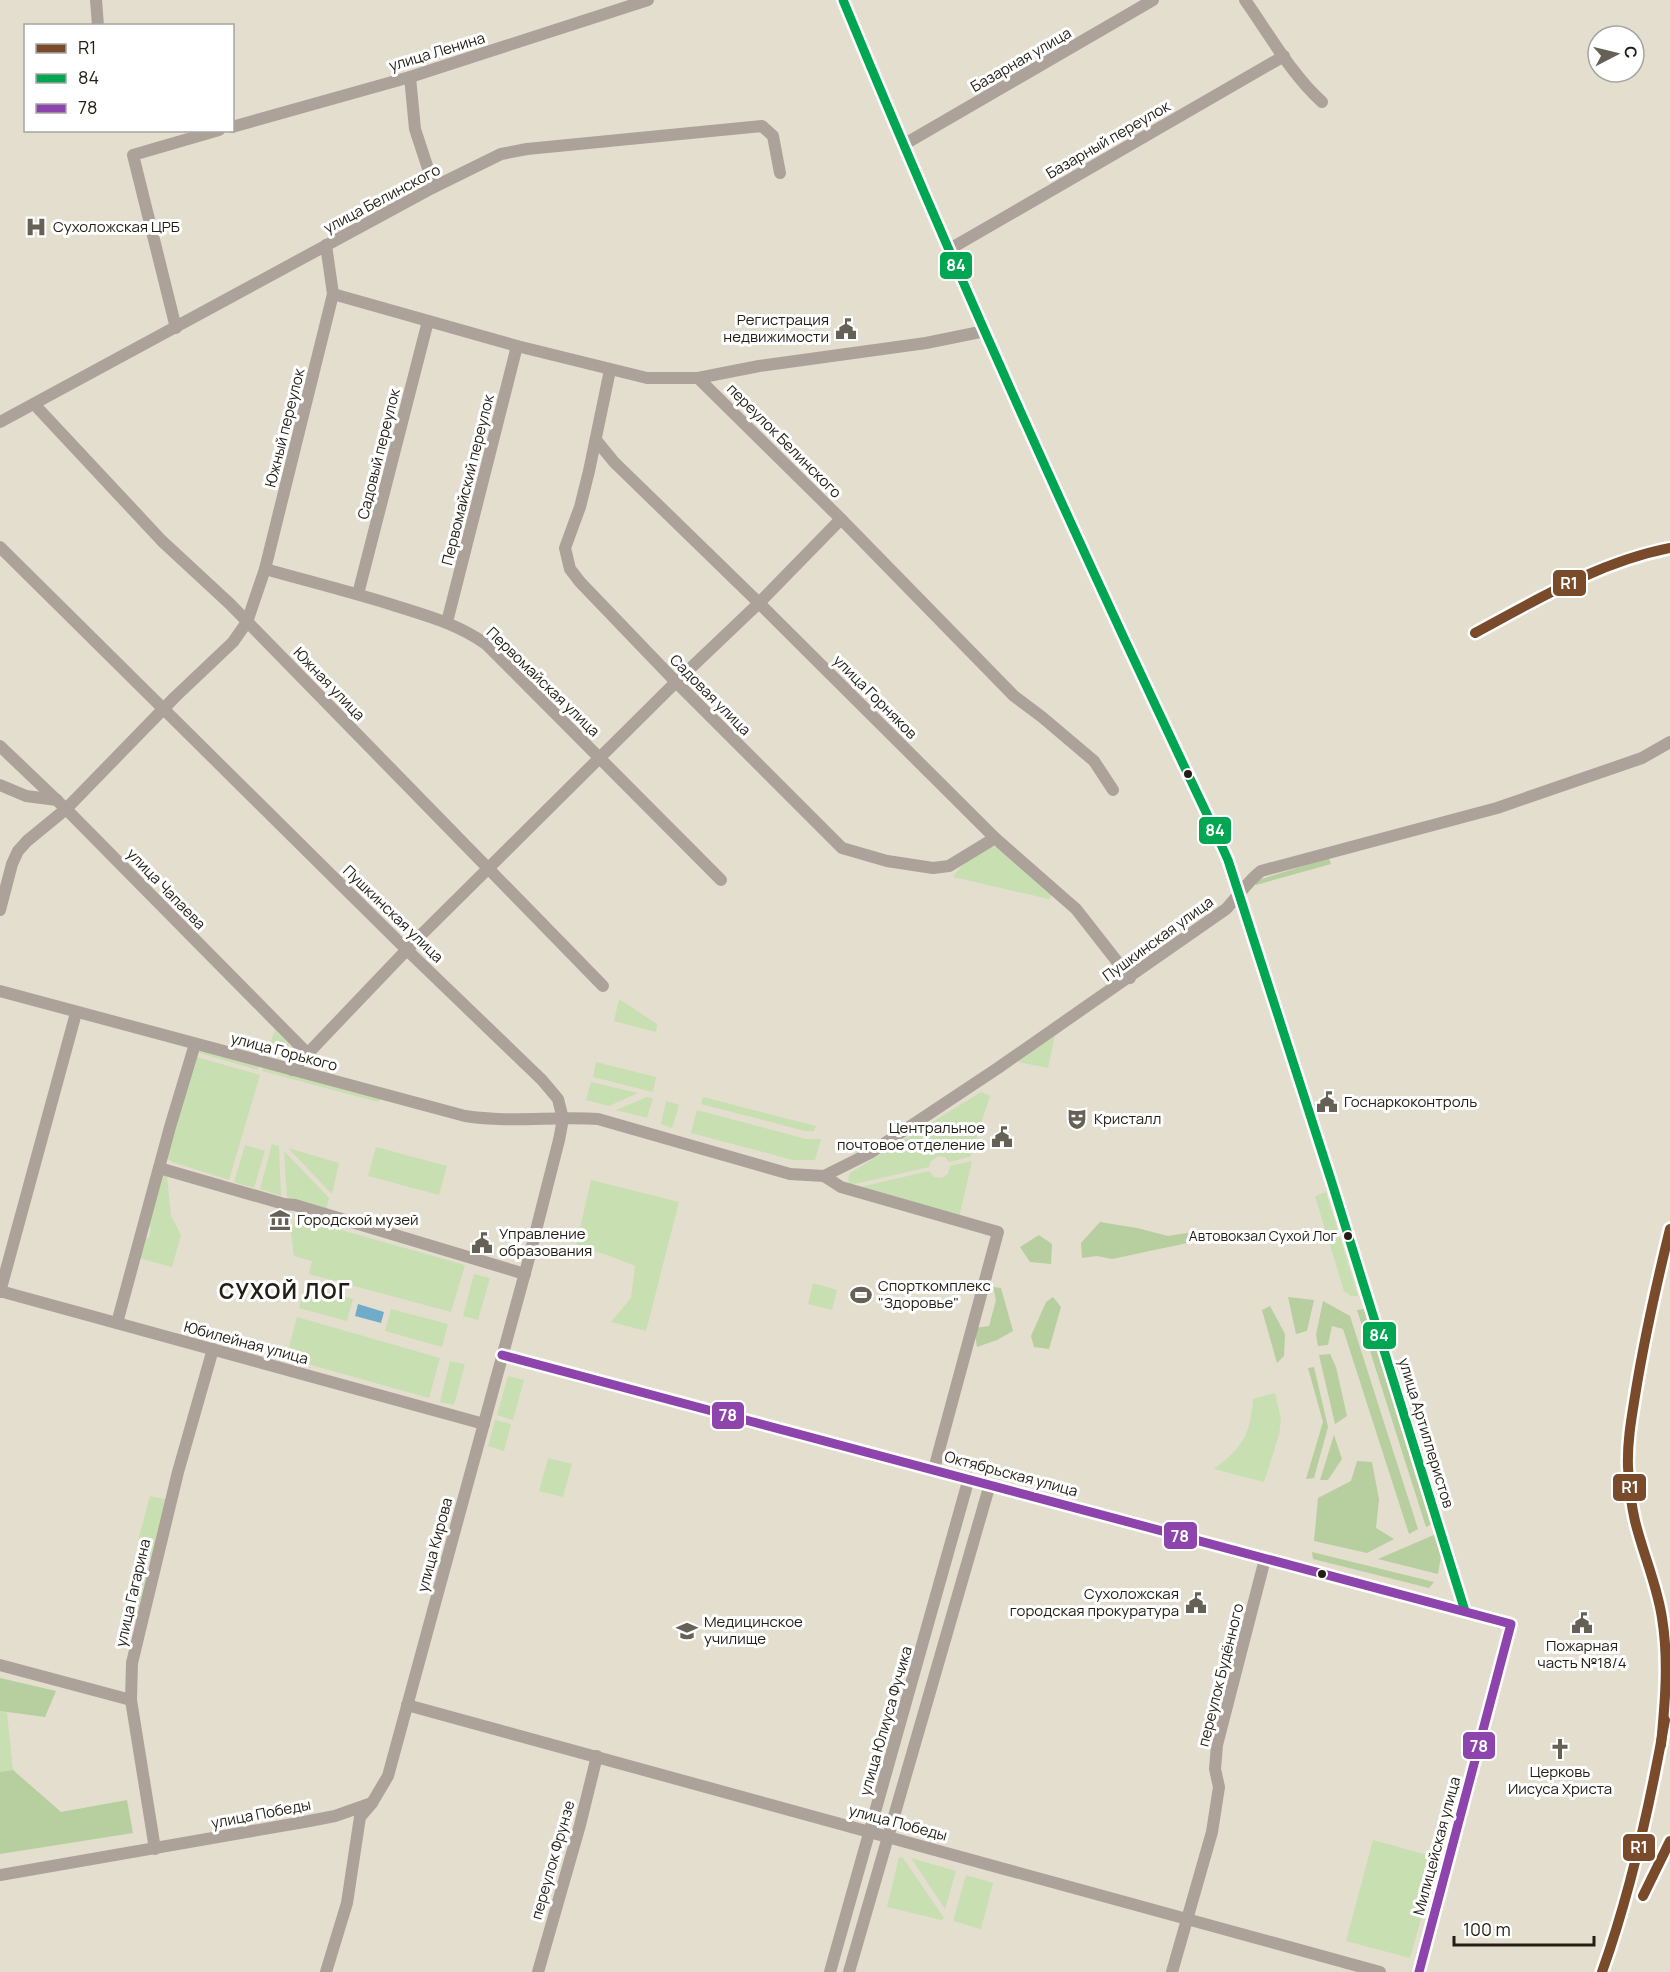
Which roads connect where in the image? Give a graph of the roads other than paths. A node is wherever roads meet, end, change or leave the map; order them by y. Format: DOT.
graph roads {
  1 [pos="96,0"];
  2 [pos="648,0"];
  3 [pos="843,0"];
  4 [pos="1153,0"];
  5 [pos="1245,0"];
  6 [pos="632,3"];
  7 [pos="98,24"];
  8 [pos="1284,56"];
  9 [pos="410,77"];
  10 [pos="1322,102"];
  11 [pos="234,126"];
  12 [pos="212,132"];
  13 [pos="903,146"];
  14 [pos="780,173"];
  15 [pos="434,187"];
  16 [pos="326,245"];
  17 [pos="948,250"];
  18 [pos="333,294"];
  19 [pos="428,321"];
  20 [pos="176,328"];
  21 [pos="985,331"];
  22 [pos="517,346"];
  23 [pos="610,370"];
  24 [pos="698,378"];
  25 [pos="34,404"];
  26 [pos="0,422"];
  27 [pos="596,440"];
  28 [pos="841,519"];
  29 [pos="0,547"];
  30 [pos="265,569"];
  31 [pos="358,594"];
  32 [pos="759,603"];
  33 [pos="247,622"];
  34 [pos="447,622"];
  35 [pos="676,682"];
  36 [pos="163,709"];
  37 [pos="1670,742"];
  38 [pos="0,746"];
  39 [pos="599,758"];
  40 [pos="0,785"];
  41 [pos="1113,790"];
  42 [pos="62,804"];
  43 [pos="995,838"];
  44 [pos="489,869"];
  45 [pos="721,880"];
  46 [pos="1240,895"];
  47 [pos="0,910"];
  48 [pos="407,950"];
  49 [pos="1130,978"];
  50 [pos="603,986"];
  51 [pos="0,992"];
  52 [pos="76,1013"];
  53 [pos="195,1044"];
  54 [pos="308,1054"];
  55 [pos="292,1070"];
  56 [pos="563,1119"];
  57 [pos="159,1168"];
  58 [pos="824,1176"];
  59 [pos="525,1274"];
  60 [pos="0,1291"];
  61 [pos="117,1323"];
  62 [pos="213,1349"];
  63 [pos="502,1355"];
  64 [pos="484,1424"];
  65 [pos="934,1469"];
  66 [pos="969,1478"];
  67 [pos="990,1484"];
  68 [pos="1265,1559"];
  69 [pos="1466,1611"];
  70 [pos="1511,1624"];
  71 [pos="0,1665"];
  72 [pos="131,1700"];
  73 [pos="407,1705"];
  74 [pos="597,1756"];
  75 [pos="372,1803"];
  76 [pos="871,1831"];
  77 [pos="890,1836"];
  78 [pos="154,1849"];
  79 [pos="0,1875"];
  80 [pos="1188,1918"];
  81 [pos="326,1972"];
  82 [pos="538,1972"];
  83 [pos="830,1972"];
  84 [pos="849,1972"];
  85 [pos="1172,1972"];
  86 [pos="1380,1972"];
  87 [pos="1419,1972"];
  1 -- 7 [label="street"];
  2 -- 6 [label="street, улица Ленина"];
  3 -- 13 [label="street, улица Артиллеристов"];
  4 -- 13 [label="street, Базарная улица"];
  5 -- 8 [label="street"];
  6 -- 9 [label="street, улица Ленина"];
  8 -- 10 [label="street"];
  8 -- 17 [label="street, Базарный переулок"];
  9 -- 11 [label="street, улица Ленина"];
  9 -- 15 [label="street"];
  12 -- 20 [label="street"];
  13 -- 17 [label="street, улица Артиллеристов"];
  14 -- 15 [label="street, улица Белинского"];
  15 -- 16 [label="street, улица Белинского"];
  16 -- 18 [label="street"];
  16 -- 20 [label="street, улица Белинского"];
  17 -- 21 [label="street, улица Артиллеристов"];
  18 -- 19 [label="street"];
  18 -- 30 [label="street, Южный переулок"];
  19 -- 22 [label="street"];
  19 -- 31 [label="street, Садовый переулок"];
  20 -- 25 [label="street, улица Белинского"];
  21 -- 24 [label="street"];
  21 -- 46 [label="street, улица Артиллеристов"];
  22 -- 23 [label="street"];
  22 -- 34 [label="street, Первомайский переулок"];
  23 -- 24 [label="street"];
  23 -- 27 [label="street"];
  24 -- 28 [label="street, переулок Белинского"];
  25 -- 26 [label="street, улица Белинского"];
  25 -- 33 [label="street, Южная улица"];
  27 -- 32 [label="street, улица Горняков"];
  27 -- 35 [label="street, Садовая улица"];
  28 -- 32 [label="street"];
  28 -- 41 [label="street, переулок Белинского"];
  29 -- 36 [label="street, Пушкинская улица"];
  30 -- 31 [label="street, Первомайская улица"];
  30 -- 33 [label="street, Южный переулок"];
  31 -- 34 [label="street, Первомайская улица"];
  32 -- 35 [label="street"];
  32 -- 43 [label="street, улица Горняков"];
  33 -- 36 [label="street, Южный переулок"];
  33 -- 44 [label="street, Южная улица"];
  34 -- 39 [label="street, Первомайская улица"];
  35 -- 39 [label="street"];
  35 -- 43 [label="street, Садовая улица"];
  36 -- 42 [label="street, Южный переулок"];
  36 -- 48 [label="street, Пушкинская улица"];
  37 -- 46 [label="street, Пушкинская улица"];
  38 -- 42 [label="street, улица Чапаева"];
  39 -- 44 [label="street"];
  39 -- 45 [label="street, Первомайская улица"];
  40 -- 42 [label="street"];
  42 -- 47 [label="street, Южный переулок"];
  42 -- 54 [label="street, улица Чапаева"];
  43 -- 49 [label="street, улица Горняков"];
  44 -- 48 [label="street"];
  44 -- 50 [label="street, Южная улица"];
  46 -- 49 [label="street, Пушкинская улица"];
  46 -- 69 [label="street, улица Артиллеристов"];
  48 -- 54 [label="street"];
  48 -- 56 [label="street, Пушкинская улица"];
  49 -- 58 [label="street, Пушкинская улица"];
  51 -- 52 [label="street, улица Горького"];
  52 -- 53 [label="street, улица Горького"];
  52 -- 60 [label="street"];
  53 -- 55 [label="street, улица Горького"];
  53 -- 57 [label="street"];
  54 -- 55 [label="street"];
  55 -- 56 [label="street, улица Горького"];
  56 -- 58 [label="street, Пушкинская улица"];
  56 -- 59 [label="street, улица Кирова"];
  57 -- 59 [label="street"];
  57 -- 61 [label="street"];
  58 -- 65 [label="street, Пушкинская улица"];
  59 -- 63 [label="street, улица Кирова"];
  60 -- 61 [label="street, Юбилейная улица"];
  61 -- 62 [label="street, Юбилейная улица"];
  62 -- 64 [label="street, Юбилейная улица"];
  62 -- 72 [label="street, улица Гагарина"];
  63 -- 64 [label="street, улица Кирова"];
  63 -- 65 [label="street, Октябрьская улица"];
  64 -- 73 [label="street, улица Кирова"];
  65 -- 66 [label="street, Октябрьская улица"];
  66 -- 67 [label="street, Октябрьская улица"];
  66 -- 76 [label="street, улица Юлиуса Фучика"];
  67 -- 68 [label="street, Октябрьская улица"];
  67 -- 77 [label="street"];
  68 -- 69 [label="street, Октябрьская улица"];
  68 -- 80 [label="street, переулок Будённого"];
  69 -- 70 [label="street, Октябрьская улица"];
  70 -- 87 [label="street, Милицейская улица"];
  71 -- 72 [label="street"];
  72 -- 78 [label="street, улица Гагарина"];
  73 -- 74 [label="street, улица Победы"];
  73 -- 75 [label="street, улица Кирова"];
  74 -- 76 [label="street, улица Победы"];
  74 -- 82 [label="street, переулок Фрунзе"];
  75 -- 78 [label="street, улица Победы"];
  75 -- 81 [label="street, улица Кирова"];
  76 -- 77 [label="street, улица Победы"];
  76 -- 83 [label="street, улица Юлиуса Фучика"];
  77 -- 80 [label="street, улица Победы"];
  77 -- 84 [label="street"];
  78 -- 79 [label="street, улица Победы"];
  80 -- 85 [label="street, переулок Будённого"];
  80 -- 86 [label="street, улица Победы"];
}
